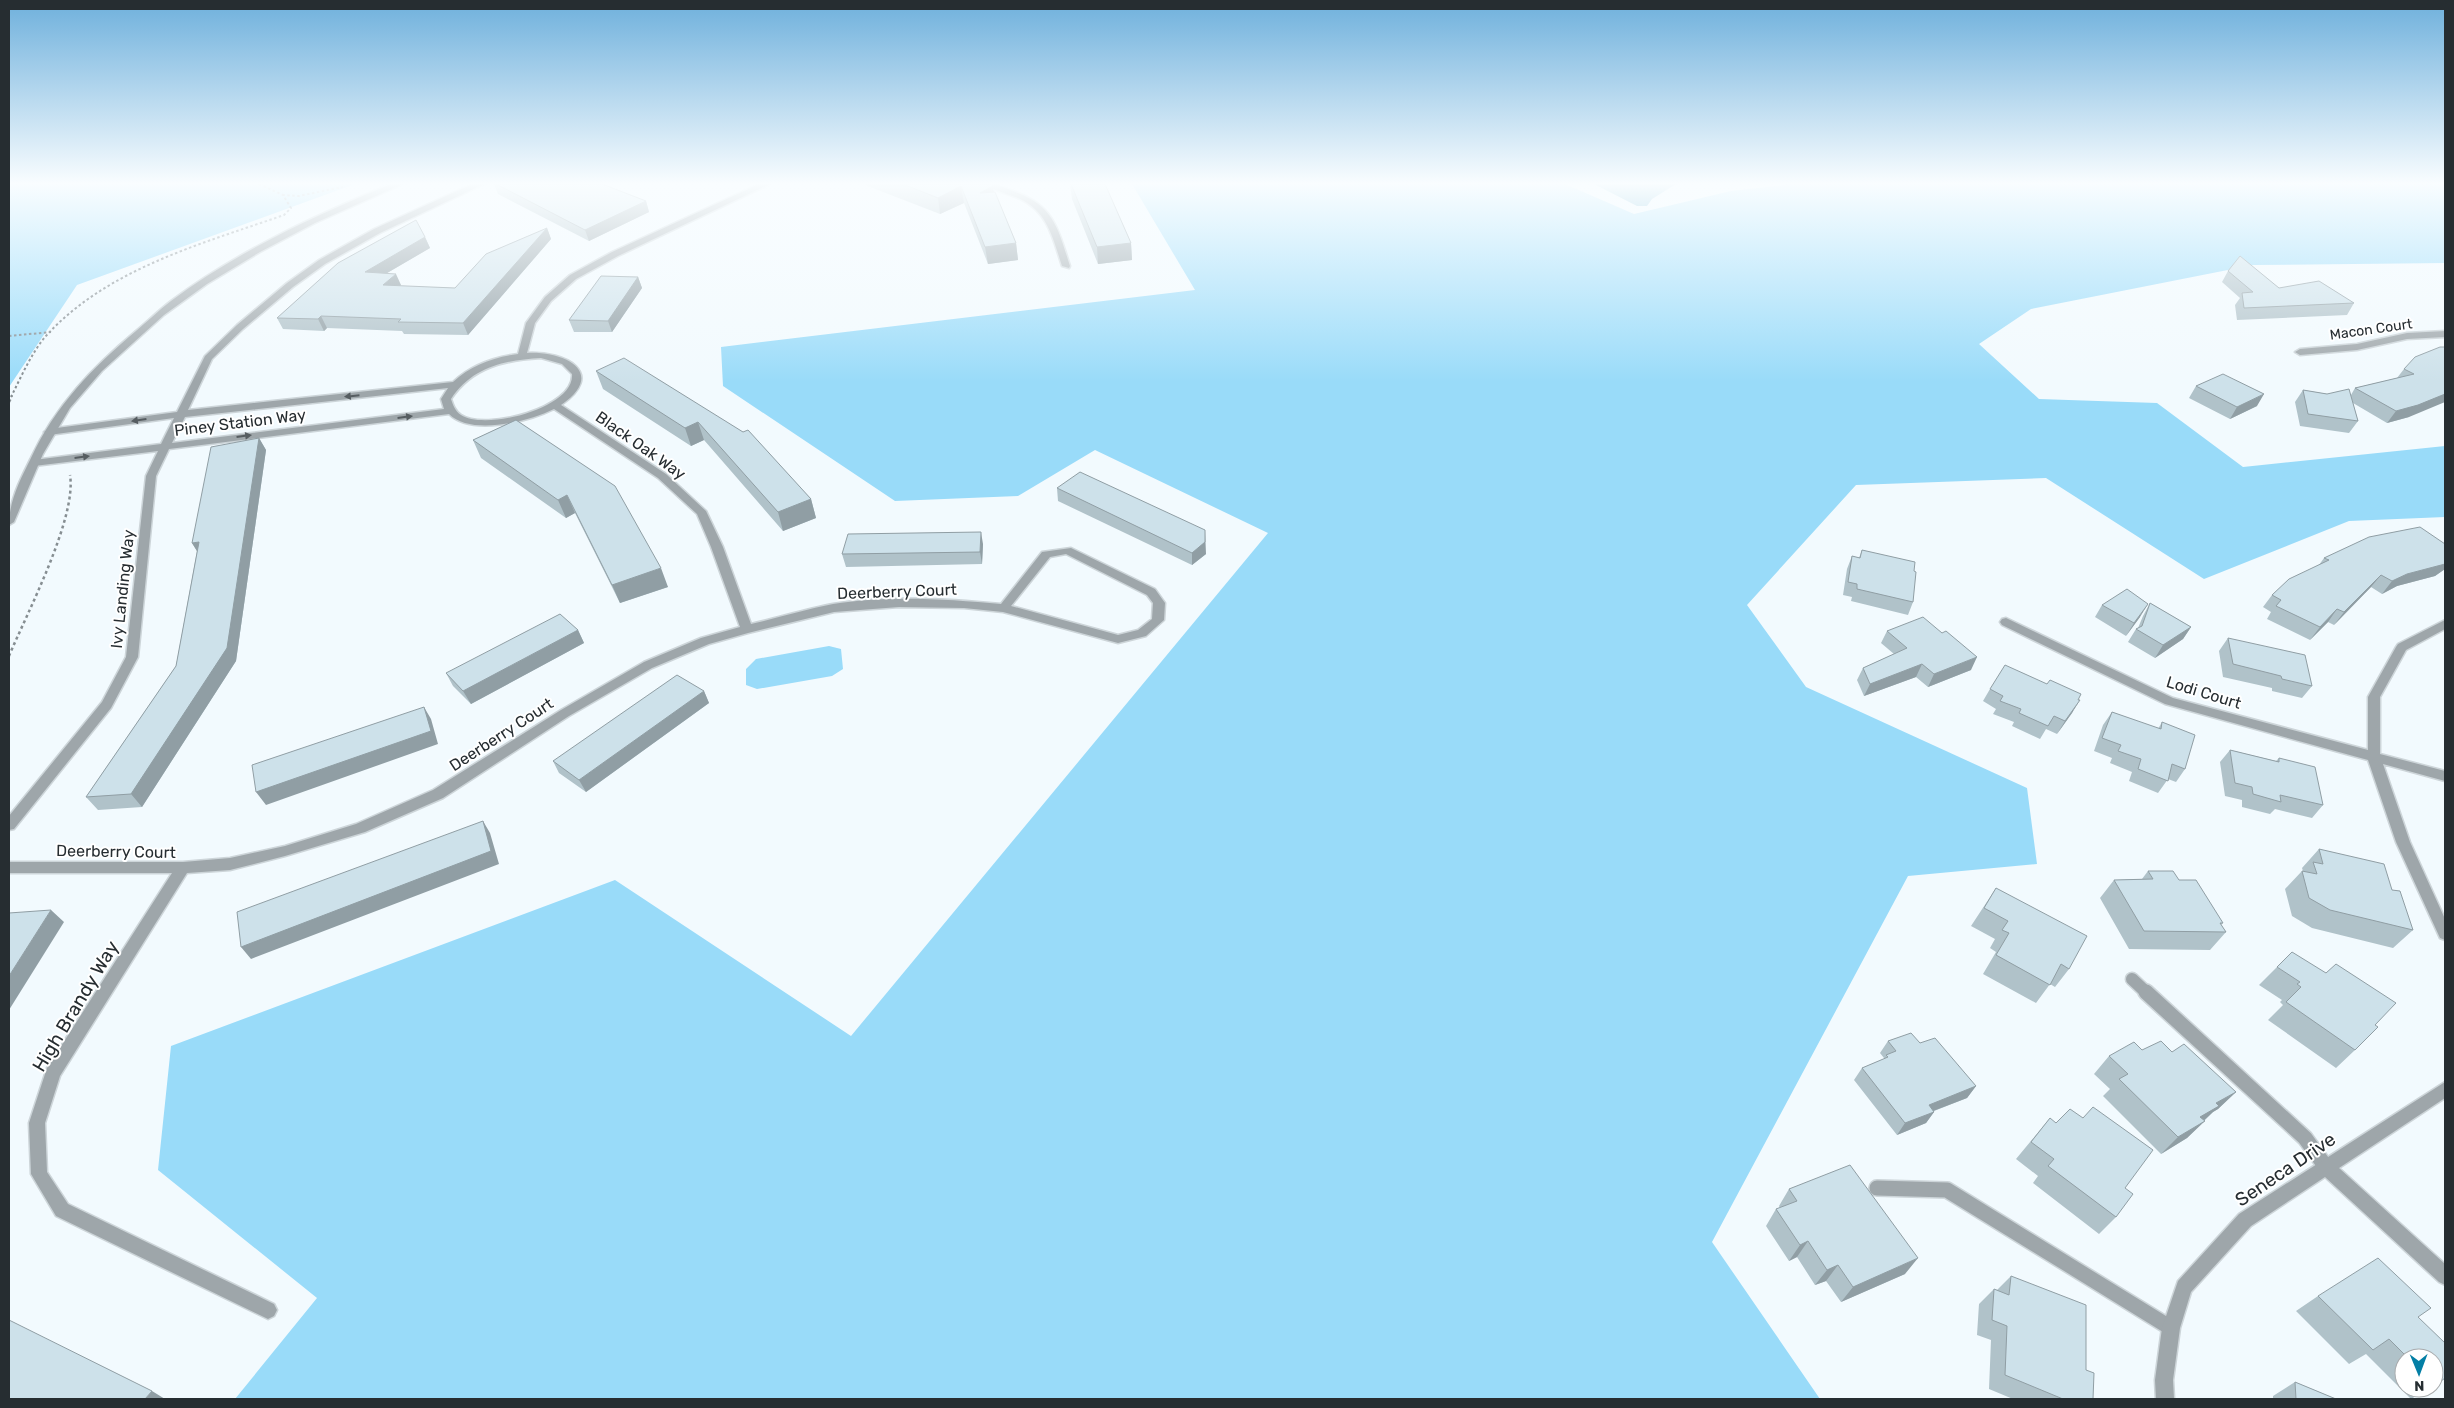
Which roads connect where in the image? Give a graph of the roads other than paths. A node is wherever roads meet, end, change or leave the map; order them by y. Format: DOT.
graph roads {
  1 [pos="256,250"];
  2 [pos="345,250"];
  3 [pos="624,250"];
  4 [pos="1060,250"];
  5 [pos="1066,266"];
  6 [pos="2445,334"];
  7 [pos="2300,352"];
  8 [pos="522,356"];
  9 [pos="453,385"];
  10 [pos="555,406"];
  11 [pos="450,411"];
  12 [pos="182,414"];
  13 [pos="49,432"];
  14 [pos="167,446"];
  15 [pos="34,463"];
  16 [pos="9,522"];
  17 [pos="1004,608"];
  18 [pos="2006,622"];
  19 [pos="2445,624"];
  20 [pos="747,629"];
  21 [pos="2374,758"];
  22 [pos="2445,776"];
  23 [pos="9,825"];
  24 [pos="9,866"];
  25 [pos="183,868"];
  26 [pos="2445,934"];
  27 [pos="2132,979"];
  28 [pos="2445,1089"];
  29 [pos="2326,1167"];
  30 [pos="1877,1188"];
  31 [pos="2445,1276"];
  32 [pos="268,1310"];
  33 [pos="2171,1328"];
  34 [pos="2165,1399"];
  1 -- 13 [label="street"];
  2 -- 12 [label="street, Ivy Landing Way"];
  3 -- 8 [label="street"];
  4 -- 5 [label="street"];
  6 -- 7 [label="street, Macon Court"];
  8 -- 9 [label="street, Piney Station Way"];
  8 -- 10 [label="street, Piney Station Way"];
  9 -- 11 [label="street"];
  9 -- 12 [label="street, Piney Station Way, one-way"];
  10 -- 11 [label="street, Piney Station Way"];
  10 -- 20 [label="street, Black Oak Way"];
  14 -- 11 [label="street, Piney Station Way, one-way"];
  12 -- 13 [label="street, Piney Station Way, one-way"];
  12 -- 14 [label="street, Ivy Landing Way"];
  13 -- 15 [label="street"];
  15 -- 14 [label="street, Piney Station Way, one-way"];
  14 -- 23 [label="street, Ivy Landing Way"];
  15 -- 16 [label="street"];
  17 -- 17 [label="street, Deerberry Court"];
  17 -- 20 [label="street, Deerberry Court"];
  18 -- 21 [label="street, Lodi Court"];
  19 -- 21 [label="street"];
  20 -- 25 [label="street, Deerberry Court"];
  21 -- 22 [label="street, Lodi Court"];
  21 -- 26 [label="street"];
  24 -- 25 [label="street, Deerberry Court"];
  25 -- 32 [label="street, High Brandy Way"];
  27 -- 29 [label="lane"];
  28 -- 29 [label="street, Seneca Drive"];
  29 -- 31 [label="street"];
  29 -- 33 [label="street, Seneca Drive"];
  30 -- 33 [label="lane"];
  33 -- 34 [label="street, Seneca Drive"];
}
